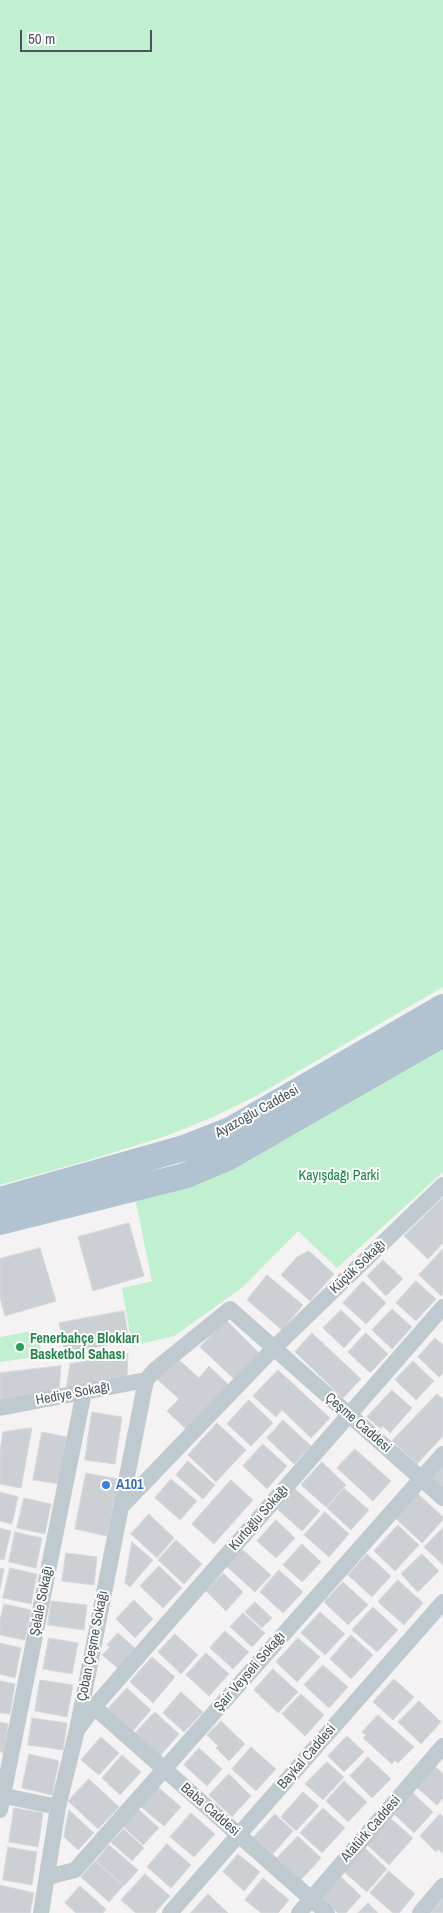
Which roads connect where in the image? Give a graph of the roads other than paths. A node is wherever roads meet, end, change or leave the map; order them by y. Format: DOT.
graph roads {
  1 [pos="443,1007"];
  2 [pos="443,1034"];
  3 [pos="443,1185"];
  4 [pos="0,1200"];
  5 [pos="0,1222"];
  6 [pos="443,1307"];
  7 [pos="274,1348"];
  8 [pos="151,1374"];
  9 [pos="84,1392"];
  10 [pos="0,1408"];
  11 [pos="349,1414"];
  12 [pos="443,1454"];
  13 [pos="421,1478"];
  14 [pos="443,1498"];
  15 [pos="121,1506"];
  16 [pos="443,1602"];
  17 [pos="94,1707"];
  18 [pos="77,1730"];
  19 [pos="443,1746"];
  20 [pos="164,1769"];
  21 [pos="1,1800"];
  22 [pos="58,1807"];
  23 [pos="239,1835"];
  24 [pos="48,1877"];
  25 [pos="443,1886"];
  26 [pos="311,1899"];
  27 [pos="41,1913"];
  28 [pos="170,1913"];
  29 [pos="300,1913"];
  30 [pos="327,1913"];
  31 [pos="420,1913"];
  1 -- 4 [label="main road, Ayazoğlu Caddesi"];
  2 -- 5 [label="main road, Ayazoğlu Caddesi"];
  3 -- 7 [label="street, Küçük Sokağı"];
  6 -- 11 [label="street, Kurtoğlu Sokağı"];
  7 -- 8 [label="street"];
  7 -- 11 [label="street, Çeşme Caddesi"];
  7 -- 15 [label="street, Küçük Sokağı"];
  8 -- 9 [label="street, Hediye Sokağı"];
  8 -- 15 [label="street, Çoban Çeşme Sokağı"];
  9 -- 10 [label="street, Hediye Sokağı"];
  9 -- 21 [label="street, Şelale Sokağı"];
  11 -- 13 [label="street, Çeşme Caddesi"];
  11 -- 17 [label="street, Kurtoğlu Sokağı"];
  12 -- 13 [label="street, Şair Veyseli Sokağı"];
  13 -- 14 [label="street, Çeşme Caddesi"];
  13 -- 20 [label="street, Şair Veyseli Sokağı"];
  15 -- 18 [label="street, Çoban Çeşme Sokağı"];
  16 -- 23 [label="street, Baykal Caddesi"];
  17 -- 18 [label="street, Kurtoğlu Sokağı"];
  17 -- 20 [label="street, Baba Caddesi"];
  18 -- 22 [label="street, Çoban Çeşme Sokağı"];
  19 -- 26 [label="street, Atatürk Caddesi"];
  20 -- 23 [label="street, Baba Caddesi"];
  20 -- 24 [label="street, Şair Veyseli Sokağı"];
  21 -- 22 [label="street"];
  22 -- 24 [label="street, Çoban Çeşme Sokağı"];
  23 -- 26 [label="street, Baba Caddesi"];
  23 -- 28 [label="street, Baykal Caddesi"];
  24 -- 27 [label="street, Çoban Çeşme Sokağı"];
  25 -- 31 [label="street"];
  26 -- 29 [label="street, Atatürk Caddesi"];
  26 -- 30 [label="street, Baba Caddesi"];
}
